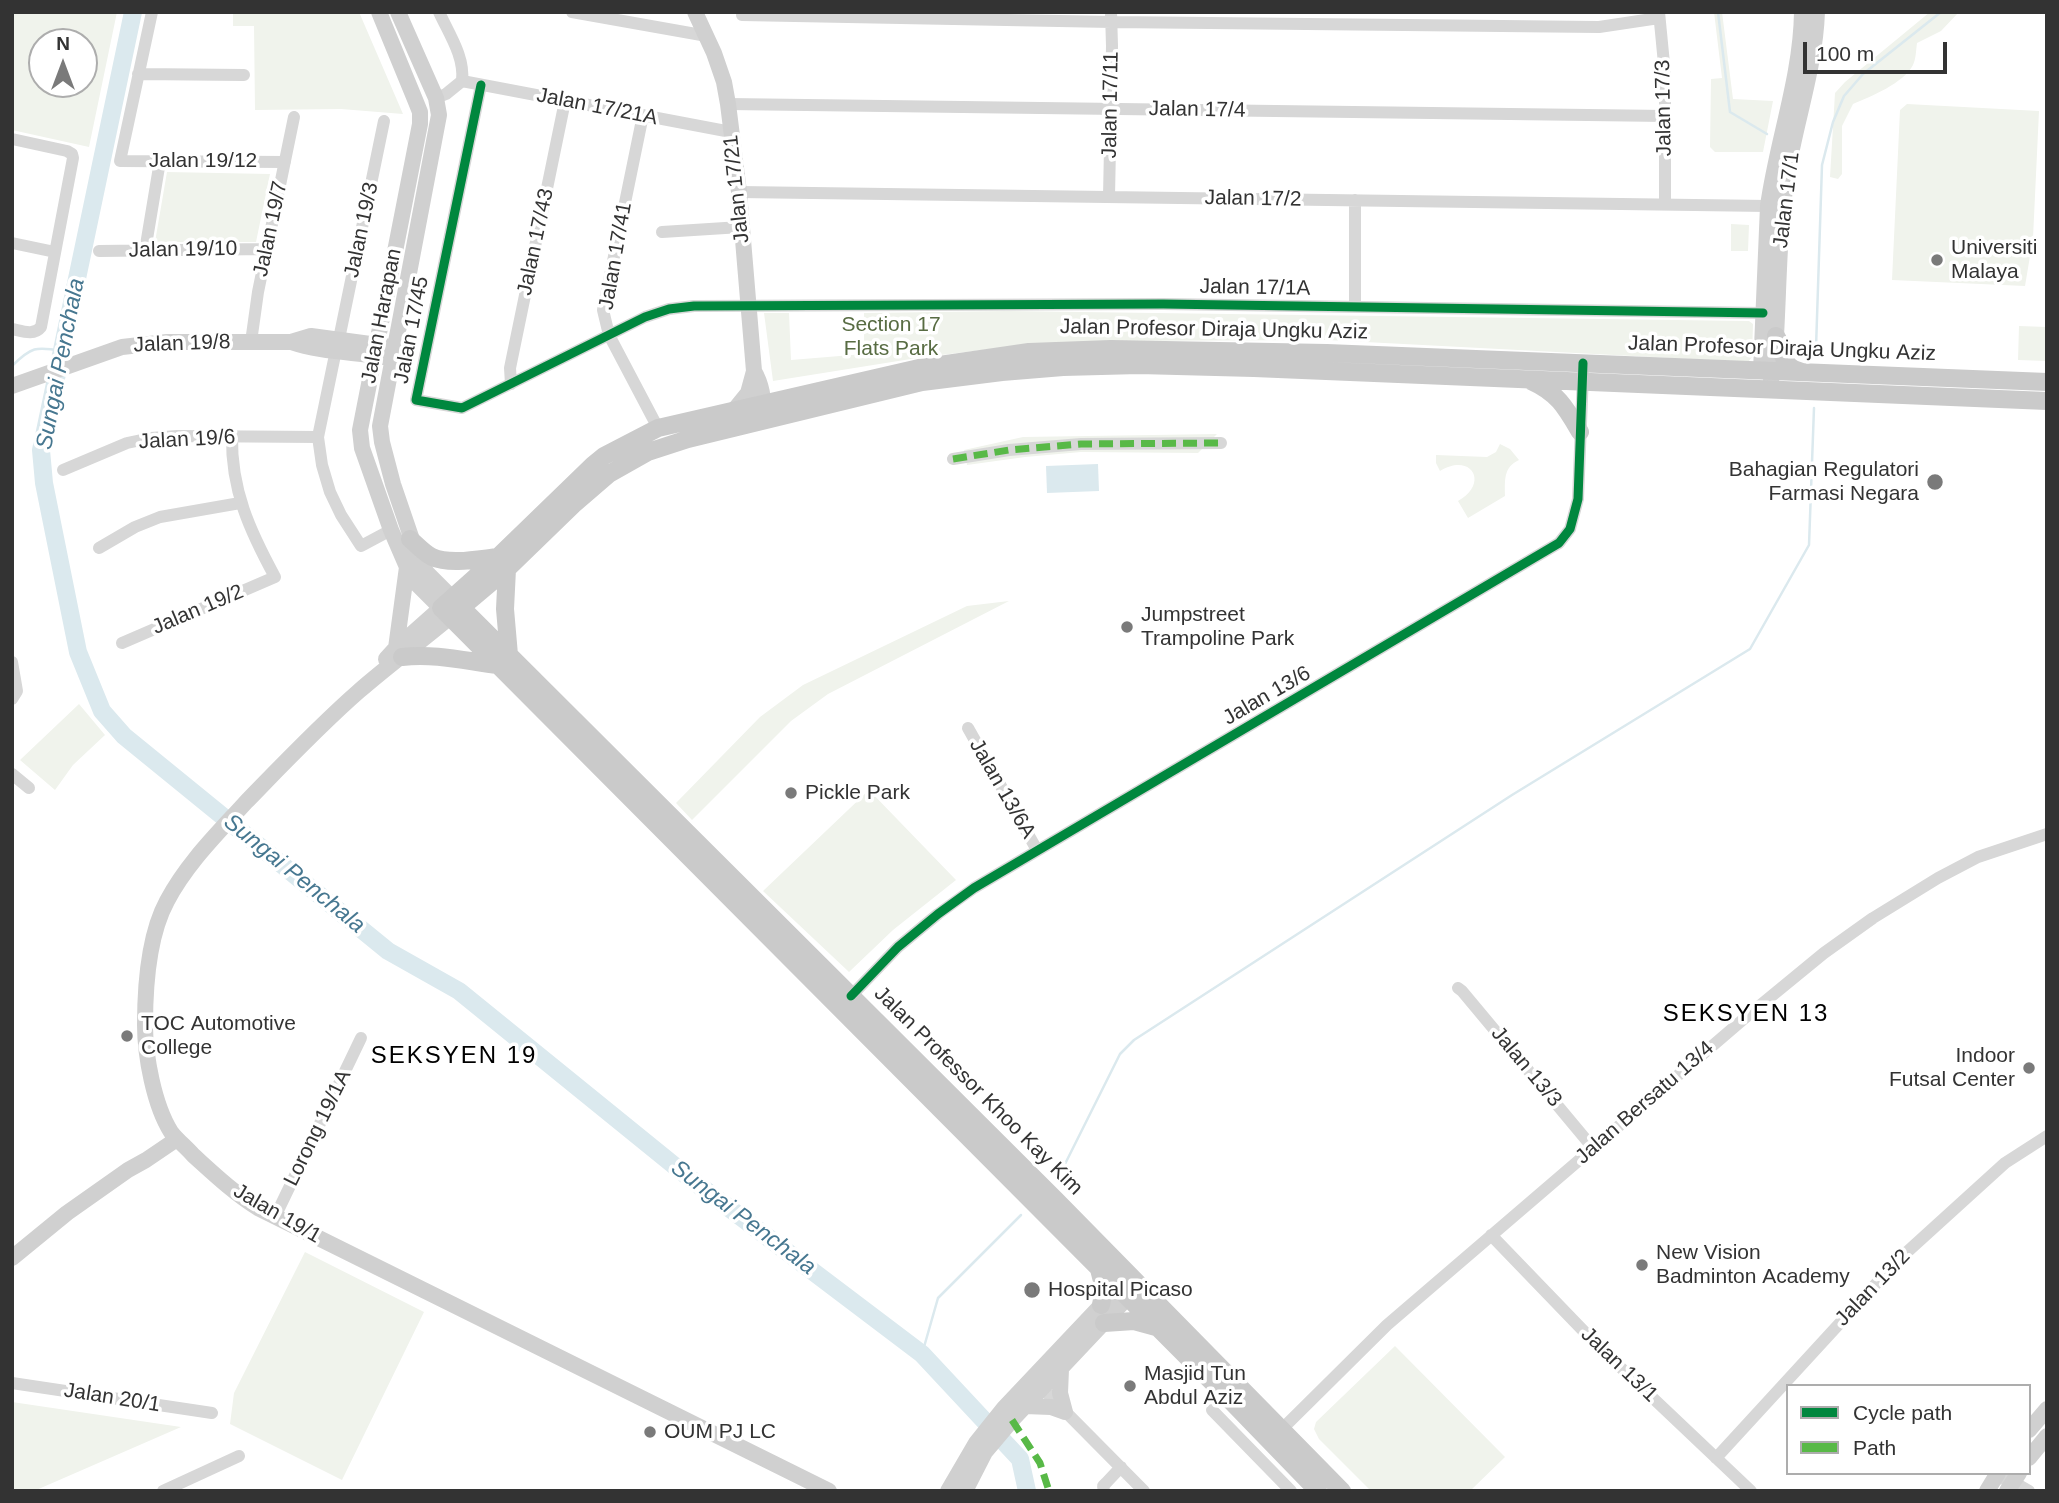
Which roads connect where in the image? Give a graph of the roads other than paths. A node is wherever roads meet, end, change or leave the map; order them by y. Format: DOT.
graph roads {
  1 [pos="152,12"];
  2 [pos="379,12"];
  3 [pos="398,12"];
  4 [pos="439,12"];
  5 [pos="572,12"];
  6 [pos="695,12"];
  7 [pos="1802,12"];
  8 [pos="1816,12"];
  9 [pos="789,14"];
  10 [pos="742,15"];
  11 [pos="1659,15"];
  12 [pos="1111,17"];
  13 [pos="1303,18"];
  14 [pos="706,36"];
  15 [pos="138,74"];
  16 [pos="244,75"];
  17 [pos="462,81"];
  18 [pos="481,85"];
  19 [pos="436,99"];
  20 [pos="565,101"];
  21 [pos="728,104"];
  22 [pos="1111,109"];
  23 [pos="643,116"];
  24 [pos="1666,116"];
  25 [pos="294,117"];
  26 [pos="384,121"];
  27 [pos="732,132"];
  28 [pos="12,139"];
  29 [pos="160,161"];
  30 [pos="285,162"];
  31 [pos="739,192"];
  32 [pos="1109,197"];
  33 [pos="1355,200"];
  34 [pos="1665,204"];
  35 [pos="1768,206"];
  36 [pos="741,227"];
  37 [pos="662,232"];
  38 [pos="12,243"];
  39 [pos="267,249"];
  40 [pos="99,251"];
  41 [pos="145,251"];
  42 [pos="55,252"];
  43 [pos="747,305"];
  44 [pos="1355,307"];
  45 [pos="1763,313"];
  46 [pos="12,329"];
  47 [pos="609,335"];
  48 [pos="1776,335"];
  49 [pos="251,342"];
  50 [pos="338,344"];
  51 [pos="375,350"];
  52 [pos="393,353"];
  53 [pos="754,371"];
  54 [pos="1583,372"];
  55 [pos="1808,373"];
  56 [pos="1528,379"];
  57 [pos="1766,380"];
  58 [pos="2047,382"];
  59 [pos="511,384"];
  60 [pos="12,386"];
  61 [pos="2047,401"];
  62 [pos="764,404"];
  63 [pos="738,417"];
  64 [pos="658,428"];
  65 [pos="1580,432"];
  66 [pos="232,436"];
  67 [pos="317,437"];
  68 [pos="1221,443"];
  69 [pos="953,459"];
  70 [pos="63,470"];
  71 [pos="240,503"];
  72 [pos="391,530"];
  73 [pos="410,539"];
  74 [pos="99,548"];
  75 [pos="503,563"];
  76 [pos="407,567"];
  77 [pos="451,607"];
  78 [pos="122,643"];
  79 [pos="399,652"];
  80 [pos="504,660"];
  81 [pos="12,662"];
  82 [pos="12,699"];
  83 [pos="968,728"];
  84 [pos="12,774"];
  85 [pos="29,789"];
  86 [pos="2047,834"];
  87 [pos="1037,850"];
  88 [pos="1458,988"];
  89 [pos="851,996"];
  90 [pos="361,1038"];
  91 [pos="173,1134"];
  92 [pos="2047,1136"];
  93 [pos="1593,1147"];
  94 [pos="275,1217"];
  95 [pos="1491,1235"];
  96 [pos="1105,1250"];
  97 [pos="12,1258"];
  98 [pos="1099,1269"];
  99 [pos="1123,1292"];
  100 [pos="1103,1314"];
  101 [pos="1174,1319"];
  102 [pos="1156,1327"];
  103 [pos="1053,1368"];
  104 [pos="12,1383"];
  105 [pos="1042,1388"];
  106 [pos="1022,1400"];
  107 [pos="2047,1409"];
  108 [pos="1212,1410"];
  109 [pos="1065,1412"];
  110 [pos="212,1413"];
  111 [pos="2031,1428"];
  112 [pos="1276,1436"];
  113 [pos="2047,1436"];
  114 [pos="981,1447"];
  115 [pos="239,1456"];
  116 [pos="2031,1456"];
  117 [pos="1716,1458"];
  118 [pos="1121,1467"];
  119 [pos="2003,1481"];
  120 [pos="163,1491"];
  121 [pos="829,1491"];
  122 [pos="948,1491"];
  123 [pos="965,1491"];
  124 [pos="1104,1491"];
  125 [pos="1144,1491"];
  126 [pos="1291,1491"];
  127 [pos="1318,1491"];
  128 [pos="1342,1491"];
  129 [pos="1751,1491"];
  130 [pos="2029,1491"];
  1 -- 15 [label="street"];
  2 -- 51 [label="main road, Jalan Harapan"];
  3 -- 19 [label="main road, Jalan Harapan"];
  4 -- 17 [label="street"];
  5 -- 14 [label="street"];
  6 -- 14 [label="main road, Jalan 17/21"];
  7 -- 35 [label="main road, Jalan 17/1"];
  8 -- 48 [label="main road, Jalan 17/1"];
  9 -- 10 [label="street"];
  9 -- 12 [label="street"];
  11 -- 13 [label="street"];
  11 -- 24 [label="street, Jalan 17/3"];
  12 -- 13 [label="street"];
  12 -- 22 [label="street, Jalan 17/11"];
  14 -- 21 [label="main road, Jalan 17/21"];
  15 -- 16 [label="street"];
  15 -- 29 [label="street, Jalan 19/12"];
  17 -- 18 [label="street, Jalan 17/21A"];
  17 -- 19 [label="street"];
  18 -- 20 [label="street, Jalan 17/21A"];
  18 -- 59 [label="street, Jalan 17/45"];
  19 -- 52 [label="main road, Jalan Harapan"];
  20 -- 23 [label="street, Jalan 17/21A"];
  20 -- 59 [label="street, Jalan 17/43"];
  21 -- 22 [label="street, Jalan 17/4"];
  21 -- 27 [label="main road, Jalan 17/21"];
  22 -- 24 [label="street, Jalan 17/4"];
  22 -- 32 [label="street, Jalan 17/11"];
  23 -- 27 [label="street, Jalan 17/21A"];
  23 -- 47 [label="street, Jalan 17/41"];
  24 -- 34 [label="street, Jalan 17/3"];
  25 -- 30 [label="street, Jalan 19/7"];
  26 -- 50 [label="street, Jalan 19/3"];
  27 -- 31 [label="main road, Jalan 17/21"];
  28 -- 42 [label="street"];
  29 -- 30 [label="street, Jalan 19/12"];
  29 -- 41 [label="street"];
  30 -- 39 [label="street, Jalan 19/7"];
  31 -- 32 [label="street, Jalan 17/2"];
  31 -- 36 [label="main road, Jalan 17/21"];
  32 -- 33 [label="street, Jalan 17/2"];
  33 -- 34 [label="street, Jalan 17/2"];
  33 -- 44 [label="street"];
  34 -- 35 [label="street, Jalan 17/2"];
  35 -- 45 [label="main road, Jalan 17/1"];
  36 -- 37 [label="street"];
  36 -- 43 [label="main road, Jalan 17/21"];
  38 -- 42 [label="street"];
  39 -- 41 [label="street, Jalan 19/10"];
  39 -- 49 [label="street, Jalan 19/7"];
  40 -- 41 [label="street, Jalan 19/10"];
  42 -- 46 [label="street"];
  43 -- 44 [label="street, Jalan 17/1A"];
  43 -- 47 [label="street, Jalan 17/45"];
  43 -- 53 [label="main road, Jalan 17/21"];
  44 -- 45 [label="street, Jalan 17/1A"];
  45 -- 57 [label="main road, Jalan 17/1"];
  47 -- 59 [label="street, Jalan 17/45"];
  47 -- 64 [label="street, Jalan 17/41"];
  48 -- 55 [label="main road"];
  48 -- 57 [label="main road, Jalan 17/1"];
  49 -- 50 [label="main road, Jalan 19/8"];
  49 -- 60 [label="main road, Jalan 19/8"];
  50 -- 51 [label="main road, Jalan 19/8"];
  50 -- 67 [label="street, Jalan 19/3"];
  51 -- 52 [label="main road, Jalan 19/8"];
  51 -- 72 [label="main road, Jalan Harapan"];
  52 -- 73 [label="main road, Jalan Harapan"];
  53 -- 62 [label="main road, Jalan 17/21"];
  53 -- 63 [label="main road, Jalan 17/21"];
  54 -- 56 [label="main road, Jalan Profesor Diraja Ungku Aziz"];
  54 -- 57 [label="main road, Jalan Profesor Diraja Ungku Aziz"];
  54 -- 62 [label="main road, Jalan Profesor Diraja Ungku Aziz"];
  54 -- 65 [label="street, Jalan 13/6"];
  55 -- 57 [label="main road, Jalan Profesor Diraja Ungku Aziz"];
  55 -- 58 [label="main road, Jalan Profesor Diraja Ungku Aziz"];
  56 -- 63 [label="main road, Jalan Profesor Diraja Ungku Aziz"];
  56 -- 65 [label="main road"];
  57 -- 61 [label="main road, Jalan Profesor Diraja Ungku Aziz"];
  62 -- 63 [label="main road, Jalan Profesor Diraja Ungku Aziz"];
  63 -- 64 [label="main road, Jalan Profesor Diraja Ungku Aziz"];
  63 -- 75 [label="main road, Jalan Profesor Diraja Ungku Aziz"];
  64 -- 75 [label="main road, Jalan Profesor Diraja Ungku Aziz"];
  65 -- 87 [label="street, Jalan 13/6"];
  66 -- 67 [label="street, Jalan 19/6"];
  66 -- 70 [label="street, Jalan 19/6"];
  66 -- 71 [label="street"];
  67 -- 72 [label="street, Jalan 19/3"];
  68 -- 69 [label="street"];
  71 -- 74 [label="street"];
  71 -- 78 [label="street, Jalan 19/2"];
  72 -- 76 [label="main road, Jalan Harapan"];
  73 -- 75 [label="main road"];
  73 -- 77 [label="main road, Jalan Harapan"];
  75 -- 77 [label="main road, Jalan Profesor Diraja Ungku Aziz"];
  75 -- 80 [label="main road"];
  76 -- 77 [label="main road, Jalan Harapan"];
  76 -- 79 [label="main road"];
  77 -- 79 [label="main road, Jalan 19/1"];
  77 -- 80 [label="main road, Jalan Professor Khoo Kay Kim"];
  79 -- 80 [label="main road"];
  79 -- 91 [label="main road, Jalan 19/1"];
  80 -- 89 [label="main road, Jalan Professor Khoo Kay Kim"];
  80 -- 98 [label="main road, Jalan Professor Khoo Kay Kim"];
  81 -- 82 [label="street"];
  83 -- 87 [label="street, Jalan 13/6A"];
  84 -- 85 [label="street"];
  86 -- 93 [label="street, Jalan Bersatu 13/4"];
  87 -- 89 [label="street, Jalan 13/6"];
  88 -- 93 [label="street, Jalan 13/3"];
  89 -- 96 [label="main road, Jalan Professor Khoo Kay Kim"];
  90 -- 94 [label="street, Lorong 19/1A"];
  91 -- 94 [label="main road, Jalan 19/1"];
  91 -- 97 [label="main road"];
  92 -- 117 [label="street, Jalan 13/2"];
  93 -- 95 [label="street, Jalan Bersatu 13/4"];
  94 -- 121 [label="main road, Jalan 19/1"];
  95 -- 112 [label="street, Jalan Bersatu 13/4"];
  95 -- 117 [label="street, Jalan 13/1"];
  96 -- 99 [label="main road"];
  96 -- 101 [label="main road, Jalan Professor Khoo Kay Kim"];
  98 -- 99 [label="main road, Jalan Professor Khoo Kay Kim"];
  98 -- 100 [label="main road"];
  99 -- 100 [label="main road"];
  99 -- 101 [label="main road"];
  99 -- 102 [label="main road, Jalan Professor Khoo Kay Kim"];
  100 -- 102 [label="main road"];
  100 -- 103 [label="main road"];
  101 -- 112 [label="main road, Jalan Professor Khoo Kay Kim"];
  102 -- 112 [label="main road, Jalan Professor Khoo Kay Kim"];
  103 -- 105 [label="main road"];
  103 -- 106 [label="main road"];
  103 -- 109 [label="main road"];
  104 -- 110 [label="street, Jalan 20/1"];
  105 -- 106 [label="main road"];
  105 -- 109 [label="street"];
  106 -- 109 [label="main road"];
  106 -- 114 [label="main road"];
  107 -- 111 [label="main road"];
  108 -- 126 [label="street"];
  109 -- 118 [label="street"];
  112 -- 127 [label="main road, Jalan Professor Khoo Kay Kim"];
  112 -- 128 [label="main road, Jalan Professor Khoo Kay Kim"];
  113 -- 116 [label="main road"];
  114 -- 122 [label="main road"];
  114 -- 123 [label="main road"];
  115 -- 120 [label="street"];
  117 -- 129 [label="street, Jalan 13/1"];
  118 -- 124 [label="street"];
  118 -- 125 [label="street"];
  119 -- 130 [label="street"];
}
